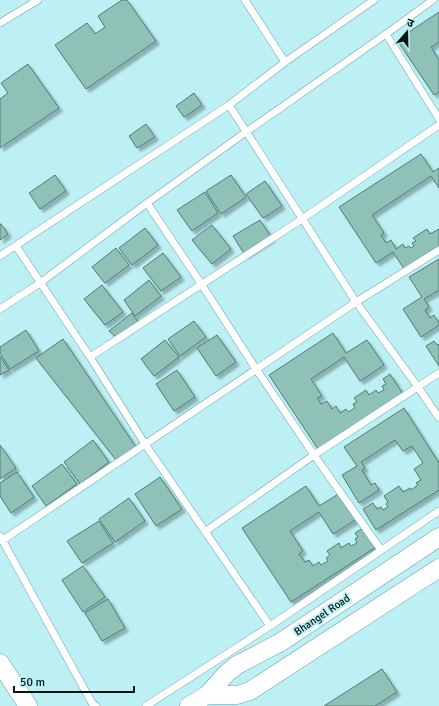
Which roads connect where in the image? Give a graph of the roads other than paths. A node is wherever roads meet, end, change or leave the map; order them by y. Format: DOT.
graph roads {
  1 [pos="38,0"];
  2 [pos="245,0"];
  3 [pos="374,0"];
  4 [pos="433,0"];
  5 [pos="0,23"];
  6 [pos="386,34"];
  7 [pos="284,62"];
  8 [pos="229,105"];
  9 [pos="439,119"];
  10 [pos="439,125"];
  11 [pos="246,132"];
  12 [pos="147,204"];
  13 [pos="302,219"];
  14 [pos="16,246"];
  15 [pos="439,250"];
  16 [pos="0,256"];
  17 [pos="40,283"];
  18 [pos="202,285"];
  19 [pos="356,302"];
  20 [pos="0,308"];
  21 [pos="90,356"];
  22 [pos="256,369"];
  23 [pos="439,373"];
  24 [pos="418,386"];
  25 [pos="439,418"];
  26 [pos="145,444"];
  27 [pos="314,455"];
  28 [pos="439,511"];
  29 [pos="206,531"];
  30 [pos="439,537"];
  31 [pos="1,538"];
  32 [pos="381,550"];
  33 [pos="439,568"];
  34 [pos="270,626"];
  35 [pos="281,642"];
  36 [pos="294,662"];
  37 [pos="0,663"];
  38 [pos="207,695"];
  39 [pos="28,706"];
  40 [pos="96,706"];
  41 [pos="146,706"];
  42 [pos="189,706"];
  1 -- 5 [label="lane"];
  2 -- 7 [label="lane"];
  3 -- 7 [label="lane"];
  4 -- 6 [label="lane"];
  6 -- 9 [label="lane"];
  6 -- 11 [label="lane"];
  7 -- 8 [label="lane"];
  8 -- 11 [label="lane"];
  8 -- 14 [label="lane"];
  10 -- 13 [label="lane"];
  11 -- 12 [label="lane"];
  11 -- 13 [label="lane"];
  12 -- 17 [label="lane"];
  12 -- 18 [label="lane"];
  13 -- 18 [label="lane"];
  13 -- 19 [label="lane"];
  14 -- 16 [label="lane"];
  14 -- 17 [label="lane"];
  15 -- 19 [label="lane"];
  17 -- 20 [label="lane"];
  17 -- 21 [label="lane"];
  18 -- 21 [label="lane"];
  18 -- 22 [label="lane"];
  19 -- 22 [label="lane"];
  19 -- 24 [label="lane"];
  21 -- 26 [label="lane"];
  22 -- 26 [label="lane"];
  22 -- 27 [label="lane"];
  23 -- 24 [label="lane"];
  24 -- 25 [label="lane"];
  24 -- 27 [label="lane"];
  26 -- 29 [label="lane"];
  26 -- 31 [label="lane"];
  27 -- 29 [label="lane"];
  27 -- 32 [label="lane"];
  28 -- 32 [label="lane"];
  29 -- 34 [label="lane"];
  30 -- 35 [label="street, Bhangel Road"];
  31 -- 40 [label="lane"];
  32 -- 34 [label="lane"];
  33 -- 36 [label="street"];
  34 -- 41 [label="lane"];
  35 -- 36 [label="street"];
  35 -- 38 [label="street, Bhangel Road"];
  36 -- 38 [label="street"];
  37 -- 39 [label="street"];
  38 -- 42 [label="street, Bhangel Road"];
}
